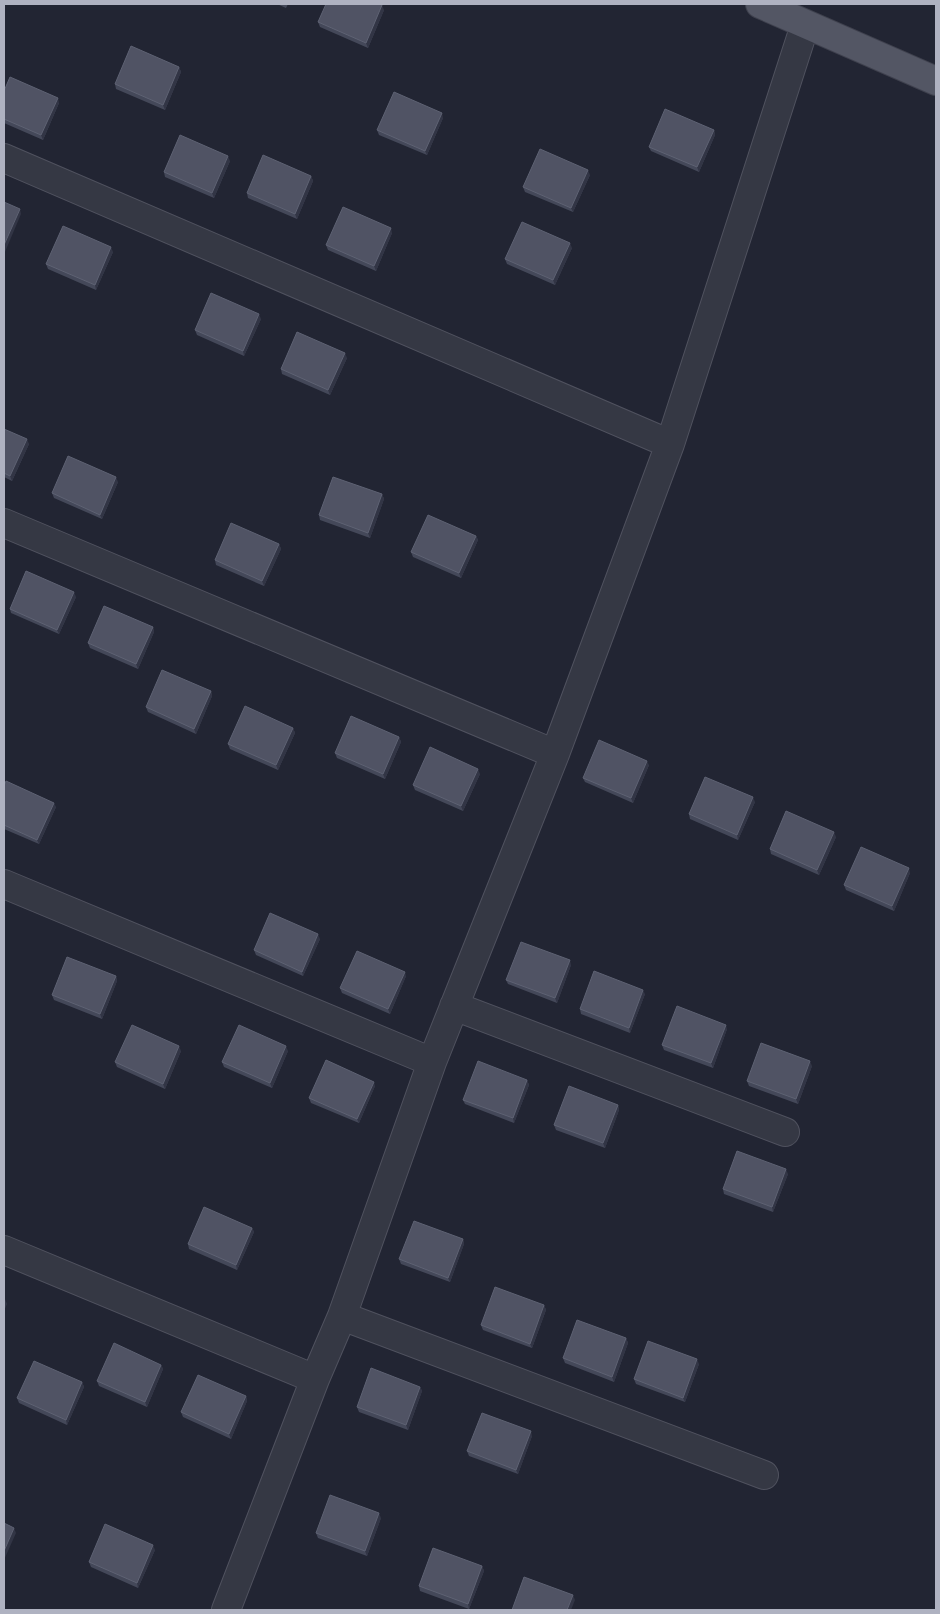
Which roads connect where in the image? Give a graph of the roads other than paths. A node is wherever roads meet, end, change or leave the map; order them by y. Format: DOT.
graph roads {
  1 [pos="760,4"];
  2 [pos="806,25"];
  3 [pos="936,81"];
  4 [pos="4,158"];
  5 [pos="670,444"];
  6 [pos="4,523"];
  7 [pos="555,754"];
  8 [pos="4,884"];
  9 [pos="454,1006"];
  10 [pos="432,1062"];
  11 [pos="785,1132"];
  12 [pos="4,1250"];
  13 [pos="342,1316"];
  14 [pos="315,1379"];
  15 [pos="764,1475"];
  16 [pos="226,1610"];
  1 -- 2 [label="main road"];
  2 -- 3 [label="main road"];
  2 -- 5 [label="street"];
  4 -- 5 [label="street"];
  5 -- 7 [label="street"];
  6 -- 7 [label="street"];
  7 -- 9 [label="street"];
  8 -- 10 [label="street"];
  9 -- 10 [label="street"];
  9 -- 11 [label="street"];
  10 -- 13 [label="street"];
  12 -- 14 [label="street"];
  13 -- 14 [label="street"];
  13 -- 15 [label="street"];
  14 -- 16 [label="street"];
}
